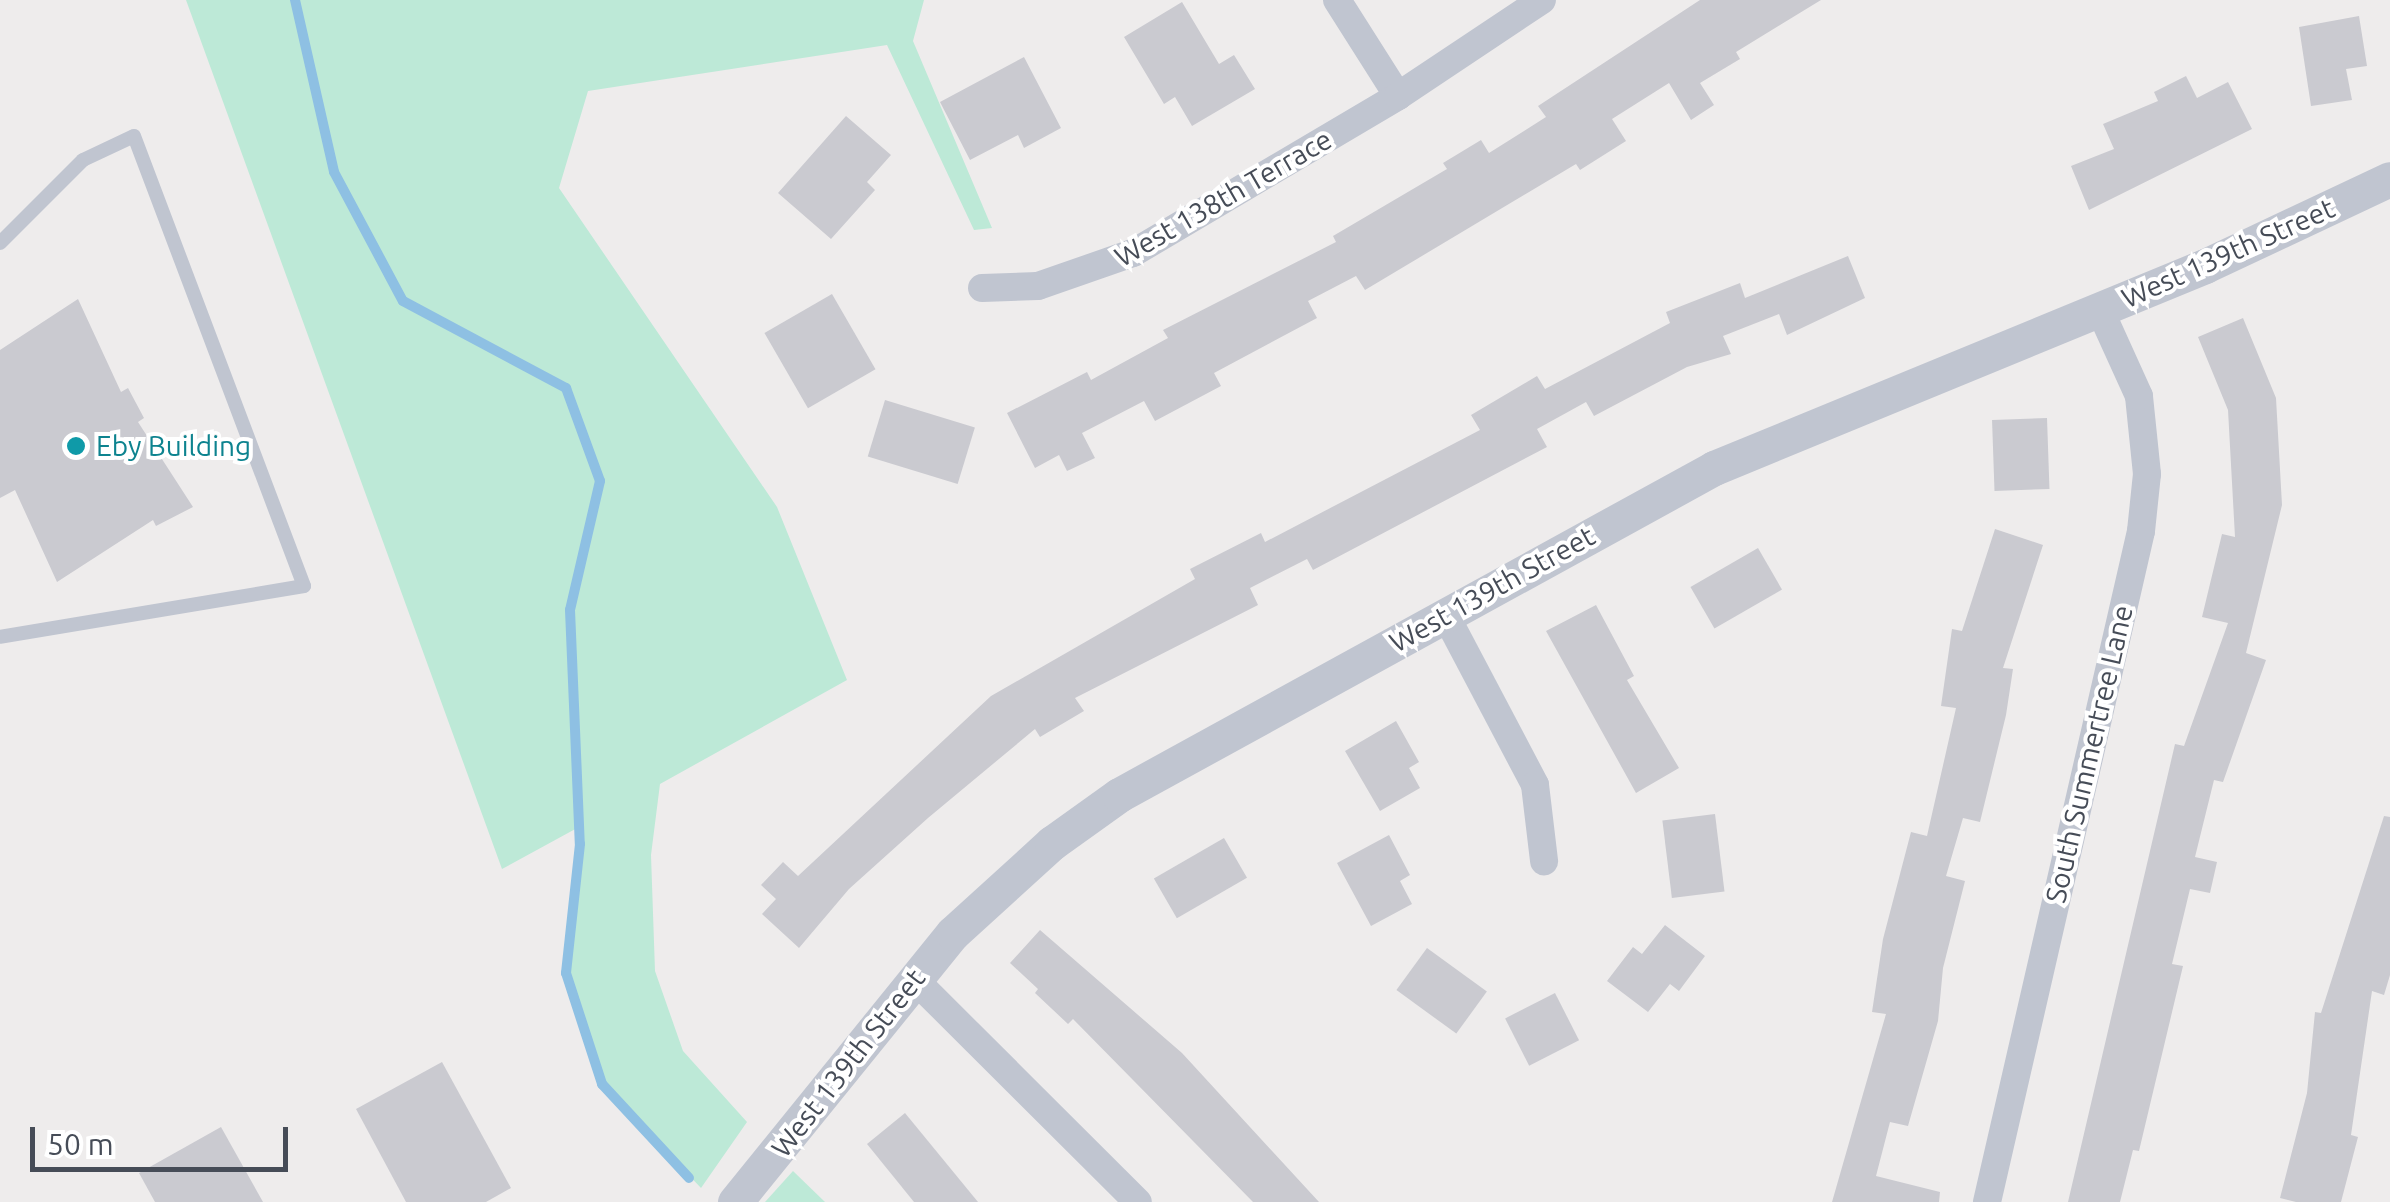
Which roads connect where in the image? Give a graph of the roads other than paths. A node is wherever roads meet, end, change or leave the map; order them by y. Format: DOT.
graph roads {
  1 [pos="1337,0"];
  2 [pos="1542,0"];
  3 [pos="1398,96"];
  4 [pos="2390,179"];
  5 [pos="0,243"];
  6 [pos="982,288"];
  7 [pos="2100,310"];
  8 [pos="1446,614"];
  9 [pos="0,637"];
  10 [pos="1544,861"];
  11 [pos="914,979"];
  12 [pos="736,1202"];
  13 [pos="1138,1202"];
  14 [pos="1986,1202"];
  1 -- 3 [label="street"];
  2 -- 3 [label="street, West 138th Terrace"];
  3 -- 6 [label="street, West 138th Terrace"];
  4 -- 7 [label="street, West 139th Street"];
  5 -- 9 [label="lane"];
  7 -- 8 [label="street, West 139th Street"];
  7 -- 14 [label="street, South Summertree Lane"];
  8 -- 10 [label="street"];
  8 -- 11 [label="street, West 139th Street"];
  11 -- 12 [label="street, West 139th Street"];
  11 -- 13 [label="street"];
}
